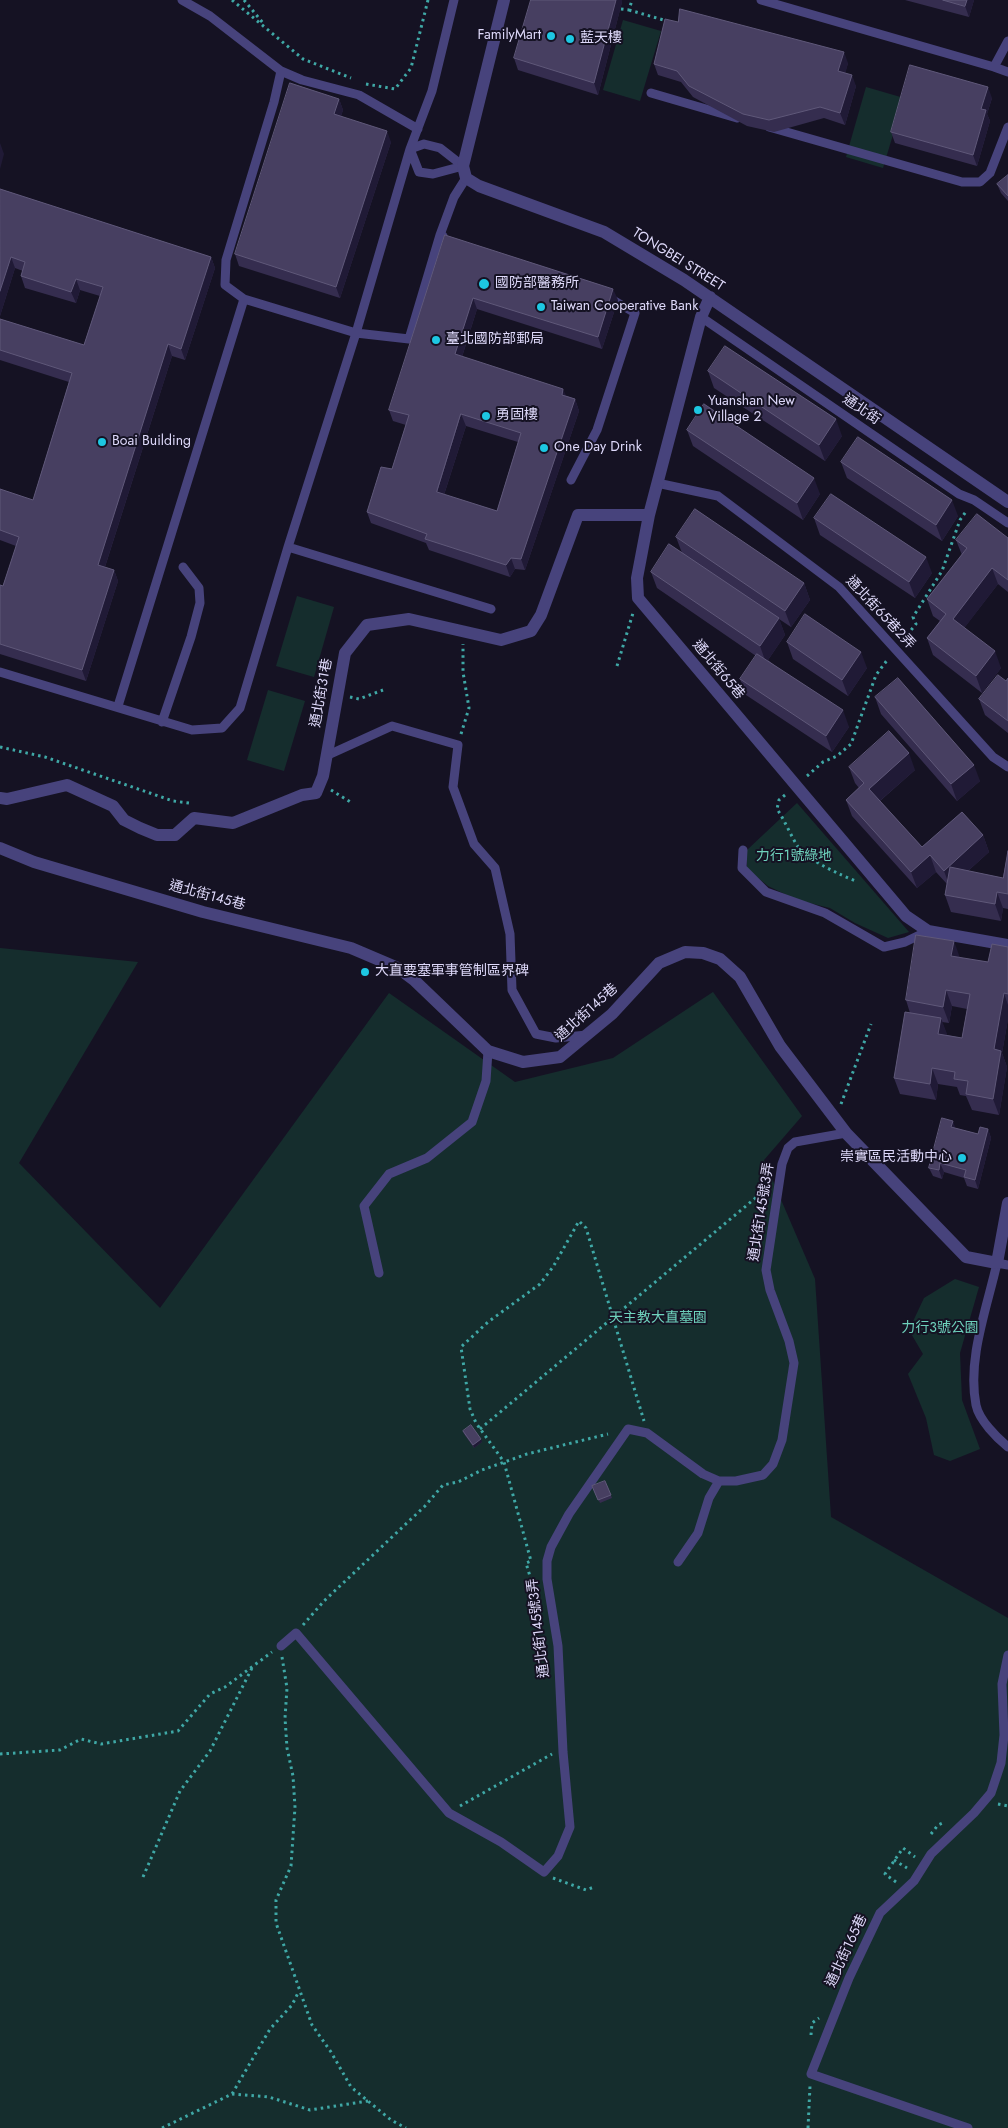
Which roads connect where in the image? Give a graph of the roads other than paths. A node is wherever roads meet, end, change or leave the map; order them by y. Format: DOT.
graph roads {
  1 [pos="182,0"];
  2 [pos="454,0"];
  3 [pos="504,0"];
  4 [pos="761,0"];
  5 [pos="1008,41"];
  6 [pos="994,67"];
  7 [pos="281,71"];
  8 [pos="1008,72"];
  9 [pos="651,93"];
  10 [pos="745,120"];
  11 [pos="764,126"];
  12 [pos="1008,126"];
  13 [pos="418,129"];
  14 [pos="410,149"];
  15 [pos="465,172"];
  16 [pos="440,235"];
  17 [pos="449,238"];
  18 [pos="597,290"];
  19 [pos="710,297"];
  20 [pos="244,299"];
  21 [pos="701,317"];
  22 [pos="356,333"];
  23 [pos="571,480"];
  24 [pos="657,483"];
  25 [pos="1008,502"];
  26 [pos="649,515"];
  27 [pos="1008,523"];
  28 [pos="288,547"];
  29 [pos="183,566"];
  30 [pos="491,609"];
  31 [pos="0,672"];
  32 [pos="118,706"];
  33 [pos="162,722"];
  34 [pos="326,756"];
  35 [pos="1008,767"];
  36 [pos="0,798"];
  37 [pos="0,848"];
  38 [pos="743,850"];
  39 [pos="928,931"];
  40 [pos="1008,945"];
  41 [pos="587,1035"];
  42 [pos="488,1052"];
  43 [pos="846,1134"];
  44 [pos="1008,1203"];
  45 [pos="1003,1264"];
  46 [pos="379,1273"];
  47 [pos="1008,1447"];
  48 [pos="720,1481"];
  49 [pos="678,1562"];
  50 [pos="281,1646"];
  51 [pos="1008,1655"];
  52 [pos="968,2128"];
  1 -- 7 [label="lane"];
  2 -- 13 [label="lane"];
  3 -- 15 [label="street"];
  4 -- 6 [label="lane"];
  5 -- 6 [label="lane"];
  6 -- 8 [label="lane"];
  7 -- 13 [label="lane"];
  7 -- 20 [label="lane"];
  9 -- 10 [label="lane"];
  11 -- 12 [label="lane"];
  13 -- 14 [label="lane"];
  14 -- 15 [label="lane"];
  14 -- 15 [label="lane"];
  14 -- 22 [label="lane"];
  15 -- 16 [label="lane"];
  15 -- 19 [label="street, TONGBEI STREET"];
  16 -- 17 [label="lane"];
  16 -- 22 [label="lane"];
  18 -- 23 [label="lane"];
  19 -- 21 [label="street"];
  19 -- 25 [label="street, TONGBEI STREET"];
  20 -- 22 [label="lane"];
  20 -- 32 [label="lane"];
  21 -- 24 [label="street"];
  21 -- 27 [label="lane, 通北街"];
  22 -- 28 [label="lane"];
  24 -- 26 [label="street"];
  24 -- 35 [label="lane, 通北街65巷2弄"];
  26 -- 34 [label="street, 通北街31巷"];
  26 -- 39 [label="street, 通北街65巷"];
  28 -- 30 [label="lane"];
  28 -- 33 [label="lane"];
  29 -- 33 [label="lane"];
  31 -- 32 [label="lane"];
  32 -- 33 [label="lane"];
  34 -- 36 [label="street, 通北街31巷"];
  34 -- 41 [label="lane"];
  37 -- 42 [label="street, 通北街145巷"];
  38 -- 39 [label="lane"];
  39 -- 40 [label="street, 通北街65巷"];
  41 -- 42 [label="street, 通北街145巷"];
  41 -- 43 [label="street, 通北街145巷"];
  42 -- 46 [label="lane"];
  43 -- 45 [label="street, 通北街145巷"];
  43 -- 48 [label="lane, 通北街145號3弄"];
  44 -- 45 [label="street"];
  45 -- 47 [label="lane"];
  48 -- 49 [label="lane"];
  48 -- 50 [label="lane, 通北街145號3弄"];
  51 -- 52 [label="lane, 通北街165巷"];
}
